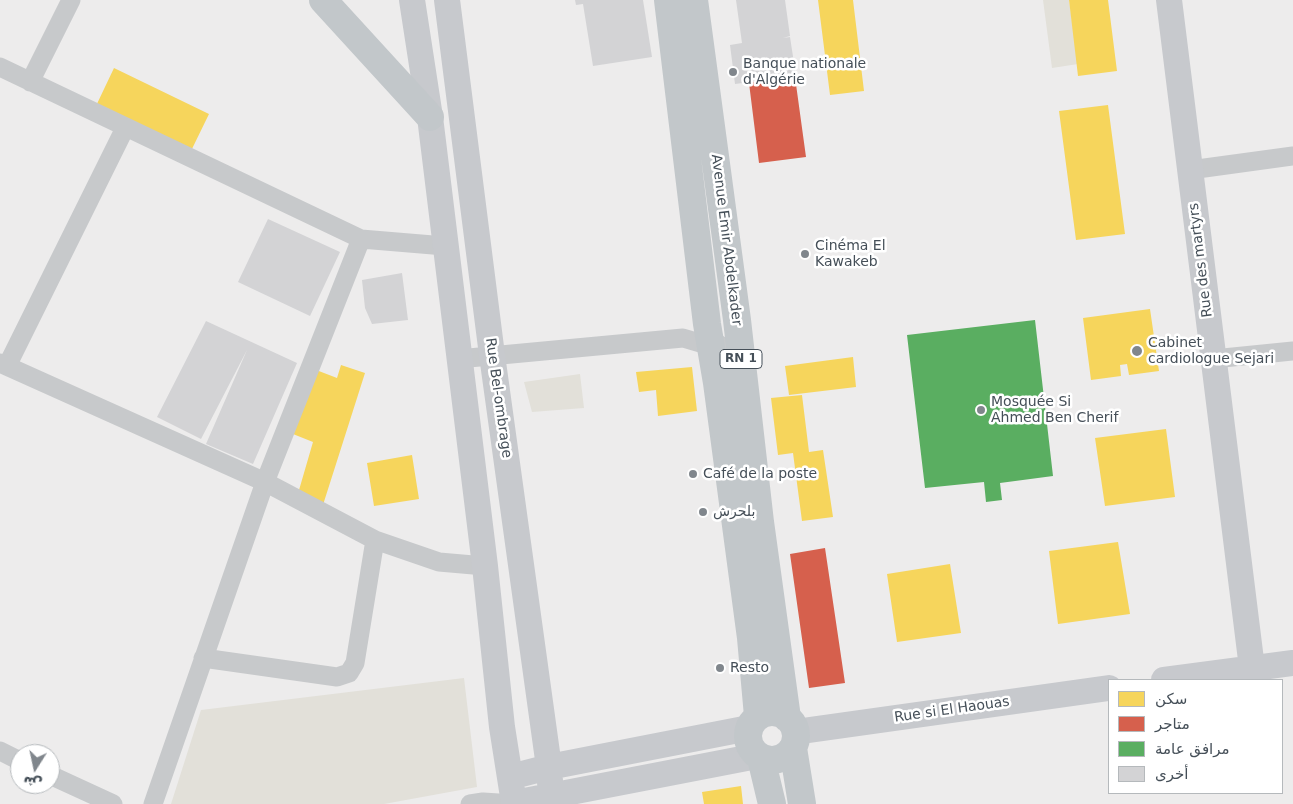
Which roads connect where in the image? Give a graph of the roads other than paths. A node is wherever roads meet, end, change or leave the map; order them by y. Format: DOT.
graph roads {
  1 [pos="71,0"];
  2 [pos="323,0"];
  3 [pos="412,0"];
  4 [pos="447,0"];
  5 [pos="668,0"];
  6 [pos="694,0"];
  7 [pos="1169,0"];
  8 [pos="0,67"];
  9 [pos="30,82"];
  10 [pos="430,117"];
  11 [pos="125,128"];
  12 [pos="1293,156"];
  13 [pos="1190,170"];
  14 [pos="361,239"];
  15 [pos="445,246"];
  16 [pos="738,332"];
  17 [pos="709,335"];
  18 [pos="1293,351"];
  19 [pos="492,355"];
  20 [pos="458,359"];
  21 [pos="1213,359"];
  22 [pos="4,364"];
  23 [pos="265,482"];
  24 [pos="375,540"];
  25 [pos="485,566"];
  26 [pos="203,658"];
  27 [pos="1293,663"];
  28 [pos="1252,668"];
  29 [pos="1171,679"];
  30 [pos="1108,688"];
  31 [pos="754,722"];
  32 [pos="792,733"];
  33 [pos="759,757"];
  34 [pos="549,767"];
  35 [pos="510,777"];
  36 [pos="60,780"];
  37 [pos="551,800"];
  38 [pos="476,803"];
  39 [pos="113,804"];
  40 [pos="153,804"];
  41 [pos="514,804"];
  42 [pos="772,804"];
  43 [pos="802,804"];
  1 -- 9 [label="street"];
  2 -- 10 [label="main road"];
  3 -- 10 [label="street"];
  4 -- 19 [label="street, Rue Bel-ombrage"];
  5 -- 17 [label="main road, Avenue Emir Abdelkader / RN 1"];
  6 -- 16 [label="main road, Avenue Emir Abdelkader / RN 1"];
  7 -- 13 [label="street, Rue des martyrs"];
  8 -- 9 [label="street"];
  9 -- 11 [label="street"];
  10 -- 15 [label="street"];
  11 -- 14 [label="street"];
  11 -- 22 [label="street"];
  12 -- 13 [label="street"];
  13 -- 21 [label="street, Rue des martyrs"];
  14 -- 15 [label="street"];
  14 -- 23 [label="street"];
  15 -- 20 [label="street"];
  16 -- 17 [label="street"];
  16 -- 32 [label="main road, Avenue Emir Abdelkader / RN 1"];
  17 -- 19 [label="street"];
  17 -- 31 [label="main road, Avenue Emir Abdelkader / RN 1"];
  18 -- 21 [label="street"];
  19 -- 20 [label="street"];
  19 -- 34 [label="street, Rue Bel-ombrage"];
  20 -- 25 [label="street"];
  21 -- 28 [label="street, Rue des martyrs"];
  22 -- 23 [label="street"];
  23 -- 24 [label="street"];
  23 -- 26 [label="street"];
  24 -- 25 [label="street"];
  24 -- 26 [label="street"];
  25 -- 35 [label="street"];
  26 -- 40 [label="street"];
  27 -- 28 [label="street"];
  28 -- 29 [label="street"];
  30 -- 32 [label="street, Rue si El Haouas"];
  31 -- 32 [label="main road"];
  31 -- 33 [label="main road"];
  31 -- 34 [label="street"];
  32 -- 33 [label="main road"];
  32 -- 43 [label="main road, Avenue Emir Abdelkader / RN 1"];
  33 -- 37 [label="street"];
  33 -- 42 [label="main road"];
  34 -- 35 [label="street"];
  34 -- 37 [label="street, Rue Bel-ombrage"];
  35 -- 38 [label="street"];
  35 -- 41 [label="street"];
  36 -- 39 [label="street"];
  37 -- 41 [label="street"];
  38 -- 41 [label="street"];
}
